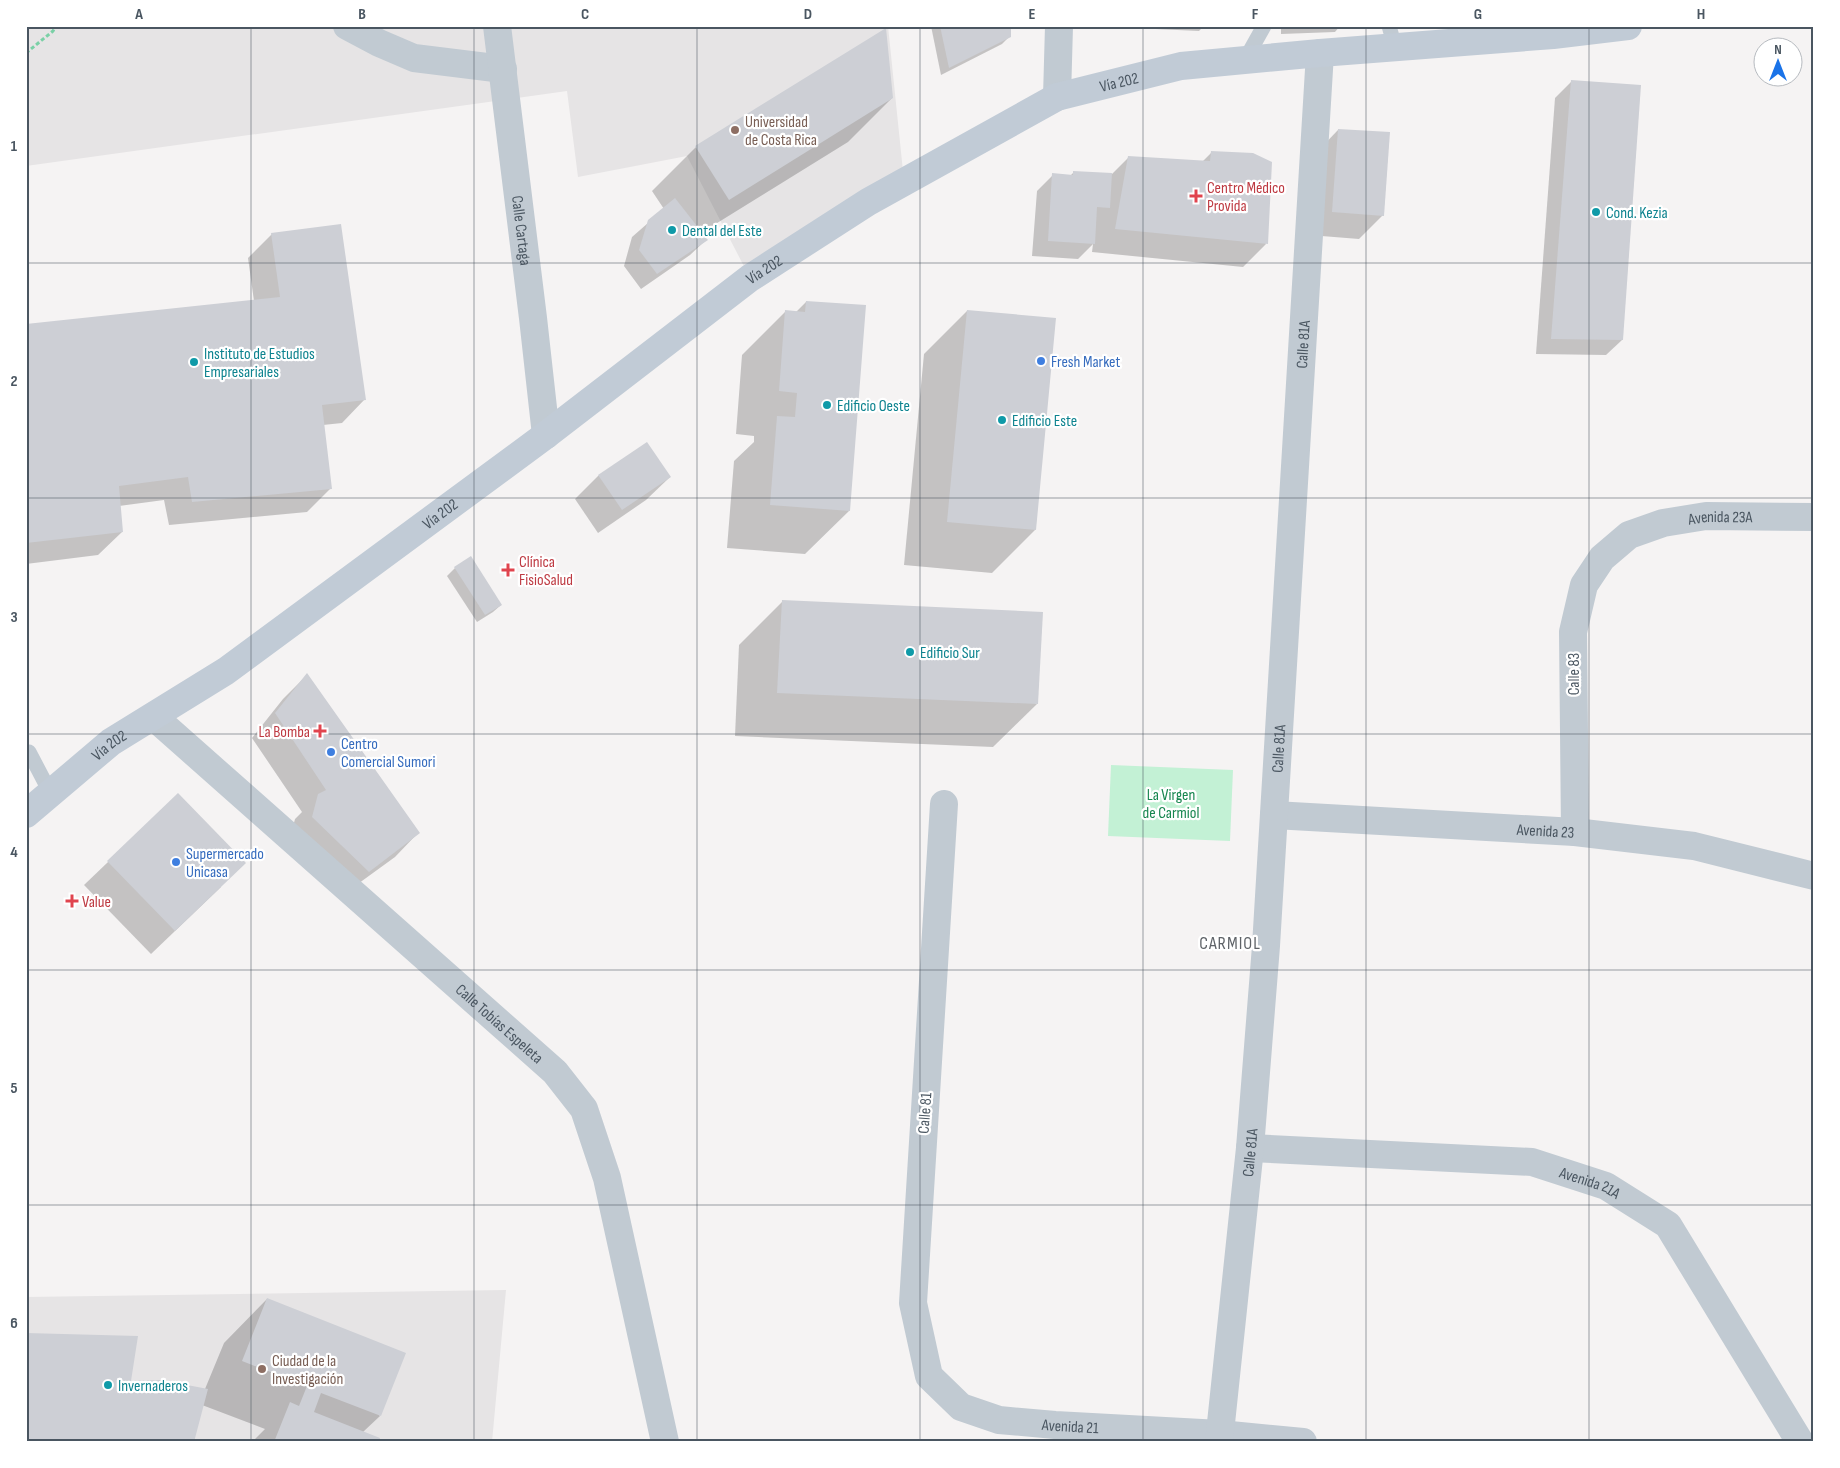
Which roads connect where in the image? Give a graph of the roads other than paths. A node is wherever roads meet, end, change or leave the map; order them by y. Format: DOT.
graph roads {
  1 [pos="347,26"];
  2 [pos="497,26"];
  3 [pos="1059,26"];
  4 [pos="1264,26"];
  5 [pos="1628,26"];
  6 [pos="1392,36"];
  7 [pos="1320,53"];
  8 [pos="1245,60"];
  9 [pos="503,69"];
  10 [pos="1057,97"];
  11 [pos="546,435"];
  12 [pos="1814,517"];
  13 [pos="1629,536"];
  14 [pos="154,717"];
  15 [pos="29,752"];
  16 [pos="50,792"];
  17 [pos="944,804"];
  18 [pos="26,814"];
  19 [pos="1274,815"];
  20 [pos="1575,832"];
  21 [pos="1814,876"];
  22 [pos="1250,1148"];
  23 [pos="961,1407"];
  24 [pos="1220,1438"];
  25 [pos="665,1442"];
  26 [pos="1303,1442"];
  27 [pos="1800,1442"];
  1 -- 9 [label="street"];
  2 -- 9 [label="street, Calle Cartaga"];
  3 -- 10 [label="street"];
  4 -- 8 [label="lane"];
  5 -- 6 [label="main road, Vía 202"];
  6 -- 7 [label="main road, Vía 202"];
  7 -- 8 [label="main road, Vía 202"];
  7 -- 19 [label="street, Calle 81A"];
  8 -- 10 [label="main road, Vía 202"];
  9 -- 11 [label="street, Calle Cartaga"];
  10 -- 11 [label="main road, Vía 202"];
  11 -- 14 [label="main road, Vía 202"];
  12 -- 13 [label="street, Avenida 23A"];
  13 -- 20 [label="street, Calle 83"];
  14 -- 16 [label="main road, Vía 202"];
  14 -- 25 [label="street, Calle Tobías Espeleta"];
  15 -- 16 [label="lane"];
  16 -- 18 [label="main road, Vía 202"];
  17 -- 23 [label="street, Calle 81"];
  19 -- 20 [label="street, Avenida 23"];
  19 -- 22 [label="street, Calle 81A"];
  20 -- 21 [label="street, Avenida 23"];
  22 -- 24 [label="street, Calle 81A"];
  22 -- 27 [label="street, Avenida 21A"];
  23 -- 24 [label="street, Avenida 21"];
  24 -- 26 [label="street, Avenida 21"];
}
